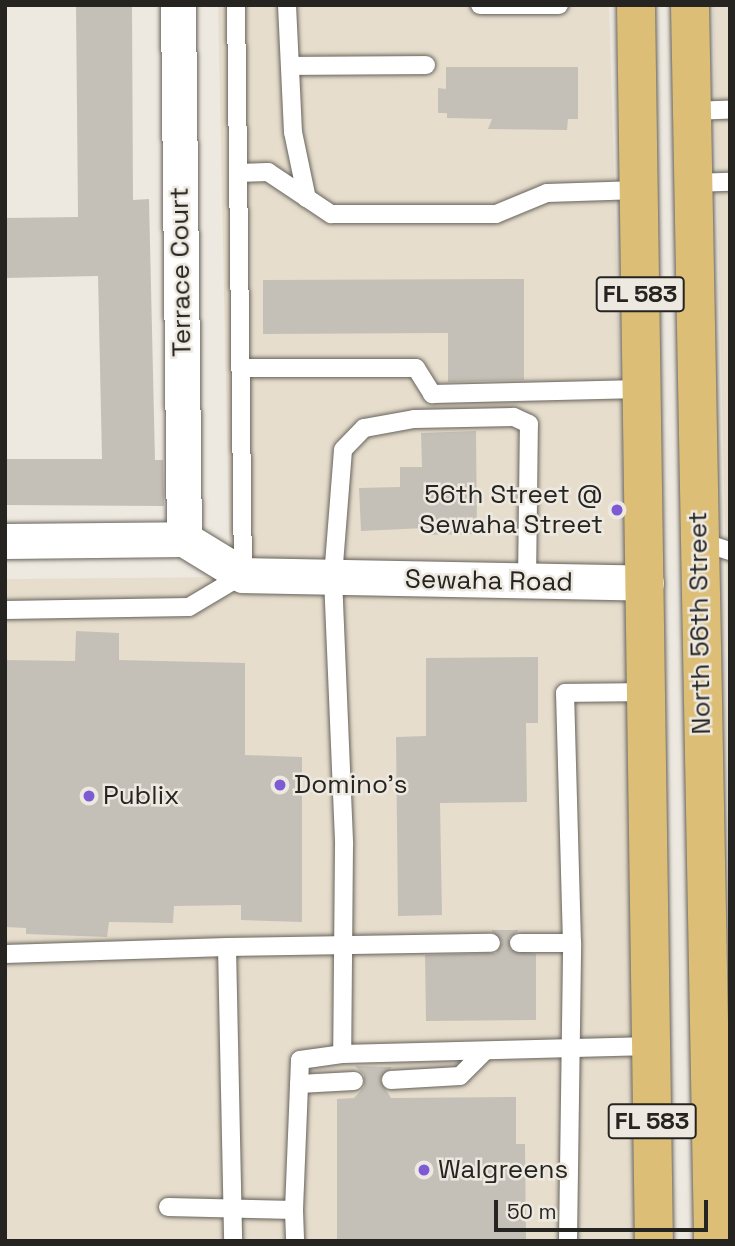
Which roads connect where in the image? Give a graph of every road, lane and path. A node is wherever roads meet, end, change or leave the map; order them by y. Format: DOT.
graph roads {
  1 [pos="178,5"];
  2 [pos="236,5"];
  3 [pos="287,5"];
  4 [pos="480,5"];
  5 [pos="559,5"];
  6 [pos="636,5"];
  7 [pos="657,5"];
  8 [pos="690,5"];
  9 [pos="426,65"];
  10 [pos="290,66"];
  11 [pos="730,110"];
  12 [pos="692,111"];
  13 [pos="238,173"];
  14 [pos="711,183"];
  15 [pos="639,190"];
  16 [pos="307,198"];
  17 [pos="240,368"];
  18 [pos="641,372"];
  19 [pos="184,540"];
  20 [pos="5,541"];
  21 [pos="714,546"];
  22 [pos="243,575"];
  23 [pos="333,578"];
  24 [pos="527,582"];
  25 [pos="646,583"];
  26 [pos="5,610"];
  27 [pos="647,692"];
  28 [pos="705,855"];
  29 [pos="491,943"];
  30 [pos="519,943"];
  31 [pos="572,943"];
  32 [pos="340,945"];
  33 [pos="227,947"];
  34 [pos="5,954"];
  35 [pos="652,1046"];
  36 [pos="570,1051"];
  37 [pos="484,1052"];
  38 [pos="342,1054"];
  39 [pos="391,1080"];
  40 [pos="354,1081"];
  41 [pos="299,1084"];
  42 [pos="720,1134"];
  43 [pos="168,1207"];
  44 [pos="232,1210"];
  45 [pos="295,1210"];
  46 [pos="233,1241"];
  47 [pos="295,1241"];
  48 [pos="568,1241"];
  49 [pos="654,1241"];
  50 [pos="713,1241"];
  1 -- 19 [label="street, Terrace Court"];
  2 -- 13 [label="lane"];
  3 -- 10 [label="lane"];
  4 -- 5 [label="lane"];
  6 -- 15 [label="main road, North 56th Street / FL 583"];
  7 -- 14 [label="main road"];
  8 -- 12 [label="main road, North 56th Street / FL 583"];
  9 -- 10 [label="lane"];
  10 -- 16 [label="lane"];
  11 -- 12 [label="lane"];
  12 -- 14 [label="main road, North 56th Street / FL 583"];
  13 -- 16 [label="lane"];
  13 -- 17 [label="lane"];
  14 -- 21 [label="main road, North 56th Street / FL 583"];
  15 -- 16 [label="lane"];
  15 -- 18 [label="main road, North 56th Street / FL 583"];
  17 -- 18 [label="lane"];
  17 -- 22 [label="lane"];
  18 -- 21 [label="main road"];
  18 -- 25 [label="main road, North 56th Street / FL 583"];
  19 -- 20 [label="street"];
  19 -- 22 [label="street"];
  21 -- 28 [label="main road, North 56th Street / FL 583"];
  22 -- 23 [label="street"];
  22 -- 26 [label="lane"];
  23 -- 24 [label="street, Sewaha Road"];
  23 -- 24 [label="lane"];
  23 -- 32 [label="lane"];
  24 -- 25 [label="street, Sewaha Road"];
  25 -- 27 [label="main road, North 56th Street / FL 583"];
  25 -- 28 [label="main road"];
  27 -- 31 [label="lane"];
  27 -- 35 [label="main road, North 56th Street / FL 583"];
  28 -- 42 [label="main road, North 56th Street / FL 583"];
  29 -- 32 [label="lane"];
  30 -- 31 [label="lane"];
  31 -- 36 [label="lane"];
  32 -- 33 [label="lane"];
  32 -- 38 [label="lane"];
  33 -- 34 [label="lane"];
  33 -- 44 [label="lane"];
  35 -- 36 [label="lane"];
  35 -- 49 [label="main road, North 56th Street / FL 583"];
  36 -- 37 [label="lane"];
  36 -- 48 [label="lane"];
  37 -- 38 [label="lane"];
  37 -- 39 [label="lane"];
  38 -- 41 [label="lane"];
  40 -- 41 [label="lane"];
  41 -- 45 [label="lane"];
  42 -- 50 [label="main road, North 56th Street / FL 583"];
  43 -- 44 [label="lane"];
  44 -- 45 [label="lane"];
  44 -- 46 [label="lane"];
  45 -- 47 [label="lane"];
}
